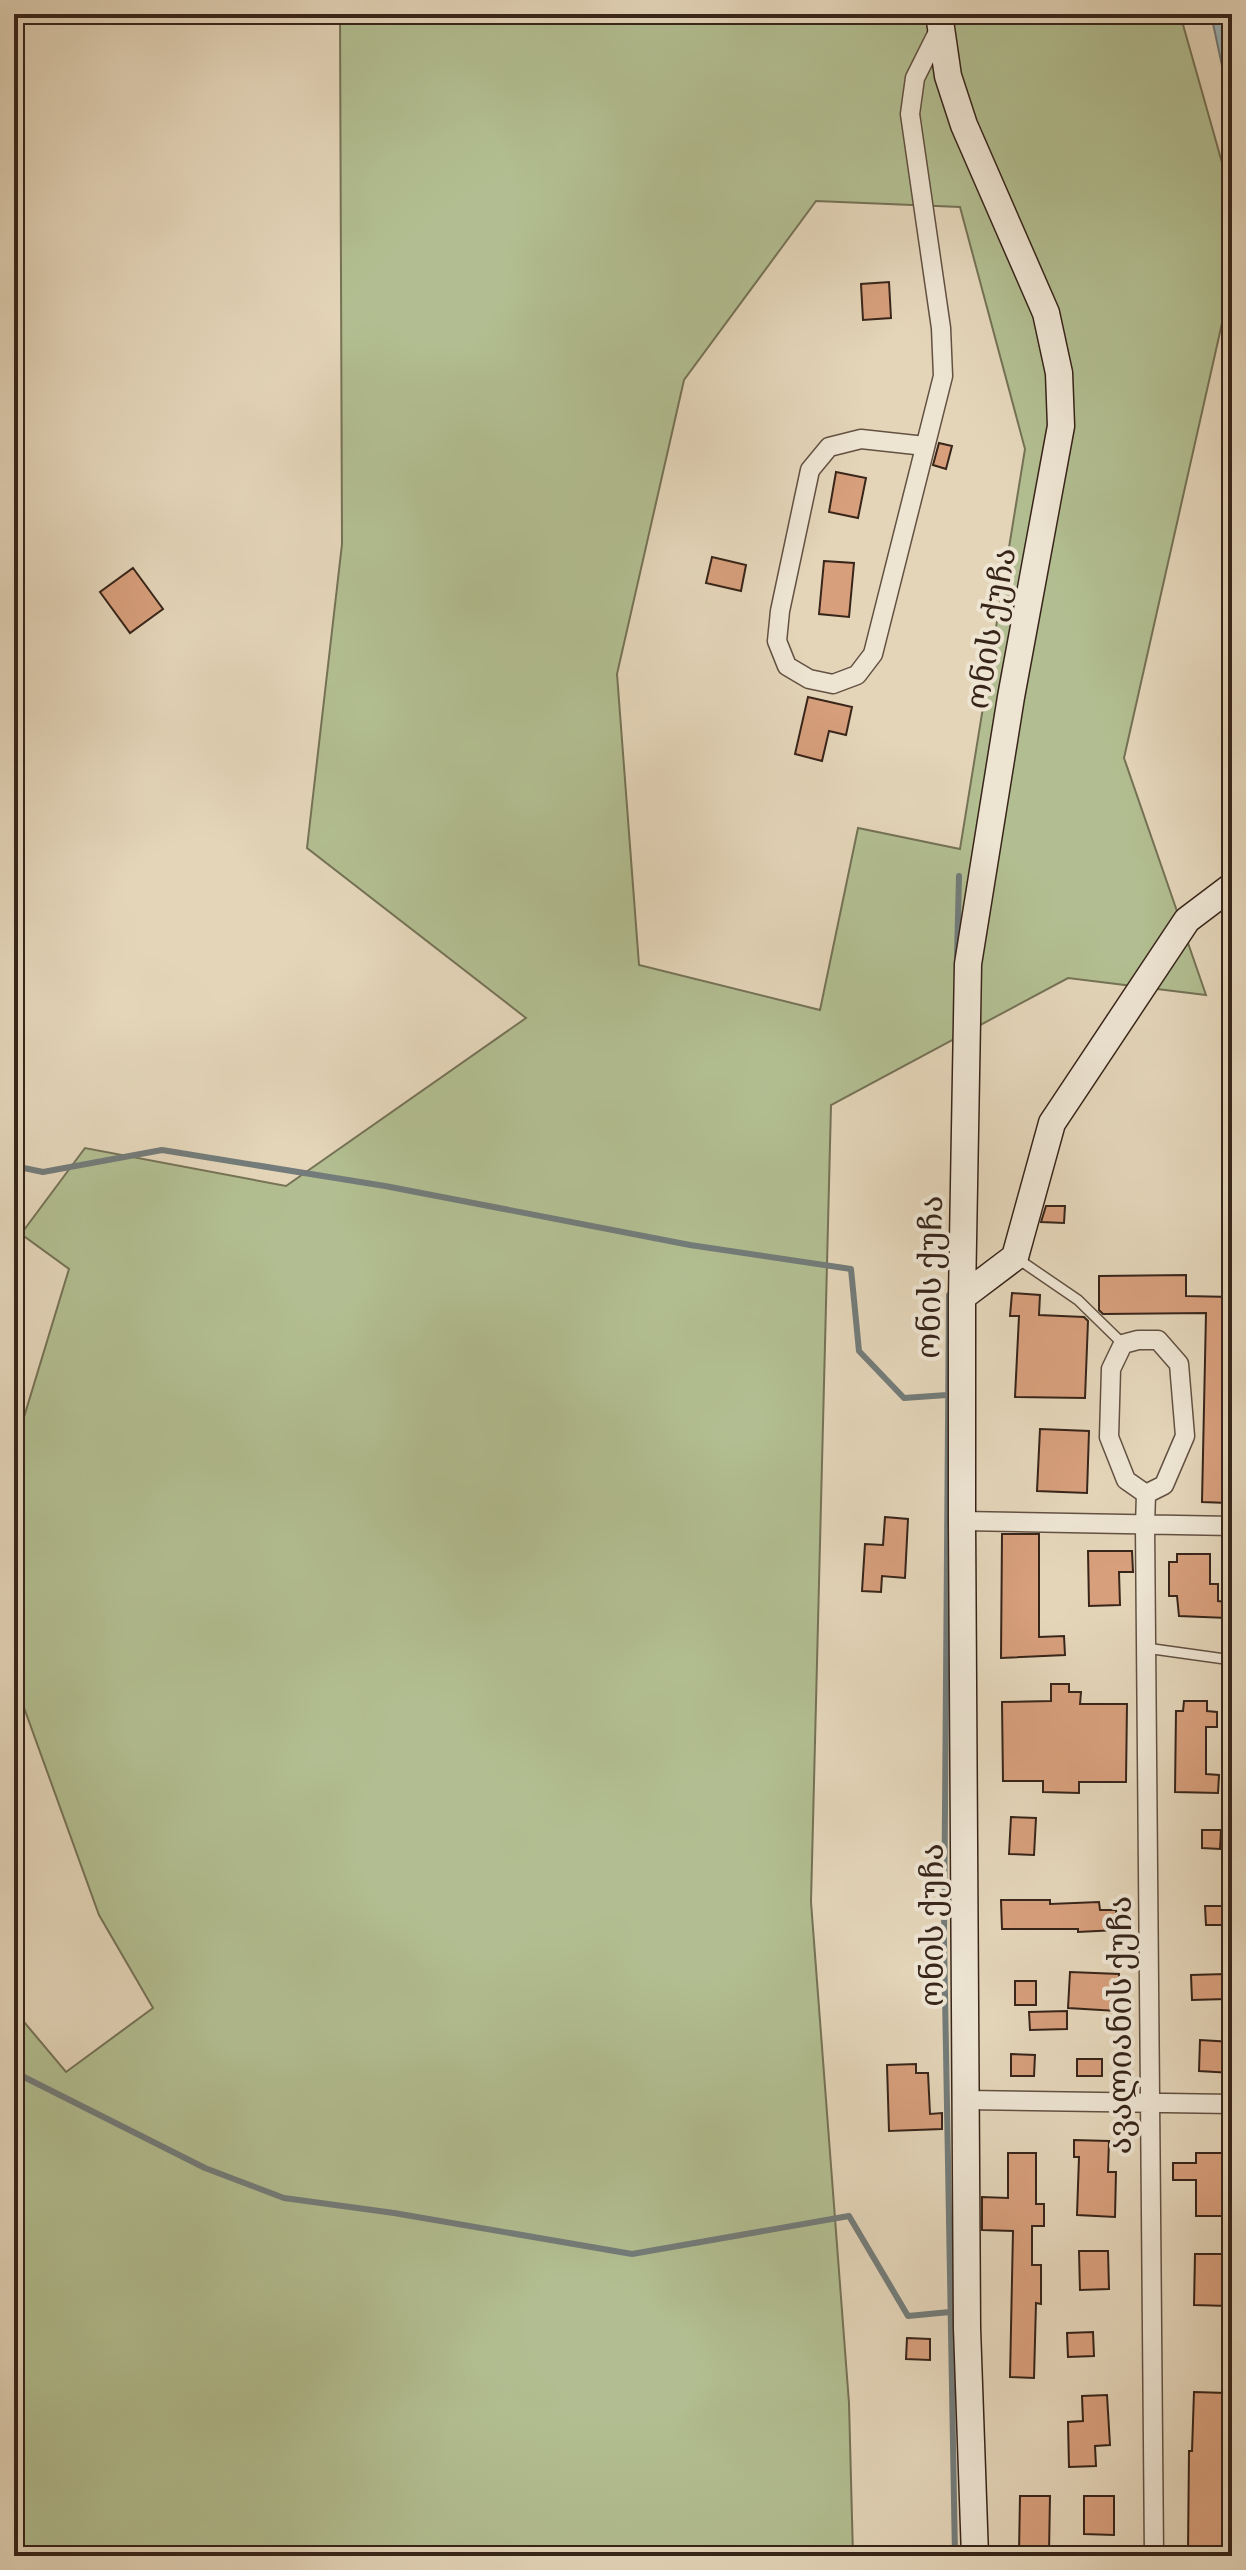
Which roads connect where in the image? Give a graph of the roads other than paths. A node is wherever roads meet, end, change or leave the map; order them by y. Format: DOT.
graph roads {
  1 [pos="939,21"];
  2 [pos="925,446"];
  3 [pos="1232,886"];
  4 [pos="1015,1257"];
  5 [pos="962,1297"];
  6 [pos="1123,1344"];
  7 [pos="1146,1494"];
  8 [pos="962,1521"];
  9 [pos="1145,1526"];
  10 [pos="1232,1526"];
  11 [pos="1146,1648"];
  12 [pos="1232,1660"];
  13 [pos="966,2100"];
  14 [pos="1150,2103"];
  15 [pos="1232,2104"];
  16 [pos="975,2556"];
  17 [pos="1154,2556"];
  1 -- 2 [label="street"];
  1 -- 5 [label="main road, ონის ქუჩა"];
  2 -- 2 [label="street"];
  3 -- 4 [label="main road"];
  4 -- 5 [label="main road"];
  4 -- 6 [label="lane"];
  5 -- 8 [label="main road, ონის ქუჩა"];
  6 -- 7 [label="street"];
  6 -- 7 [label="street"];
  7 -- 9 [label="street, ავალიანის ქუჩა"];
  8 -- 9 [label="street"];
  8 -- 13 [label="main road, ონის ქუჩა"];
  9 -- 10 [label="street"];
  9 -- 11 [label="street, ავალიანის ქუჩა"];
  11 -- 12 [label="lane"];
  11 -- 14 [label="street, ავალიანის ქუჩა"];
  13 -- 14 [label="street"];
  13 -- 16 [label="main road, ონის ქუჩა"];
  14 -- 15 [label="street"];
  14 -- 17 [label="street, ავალიანის ქუჩა"];
}
